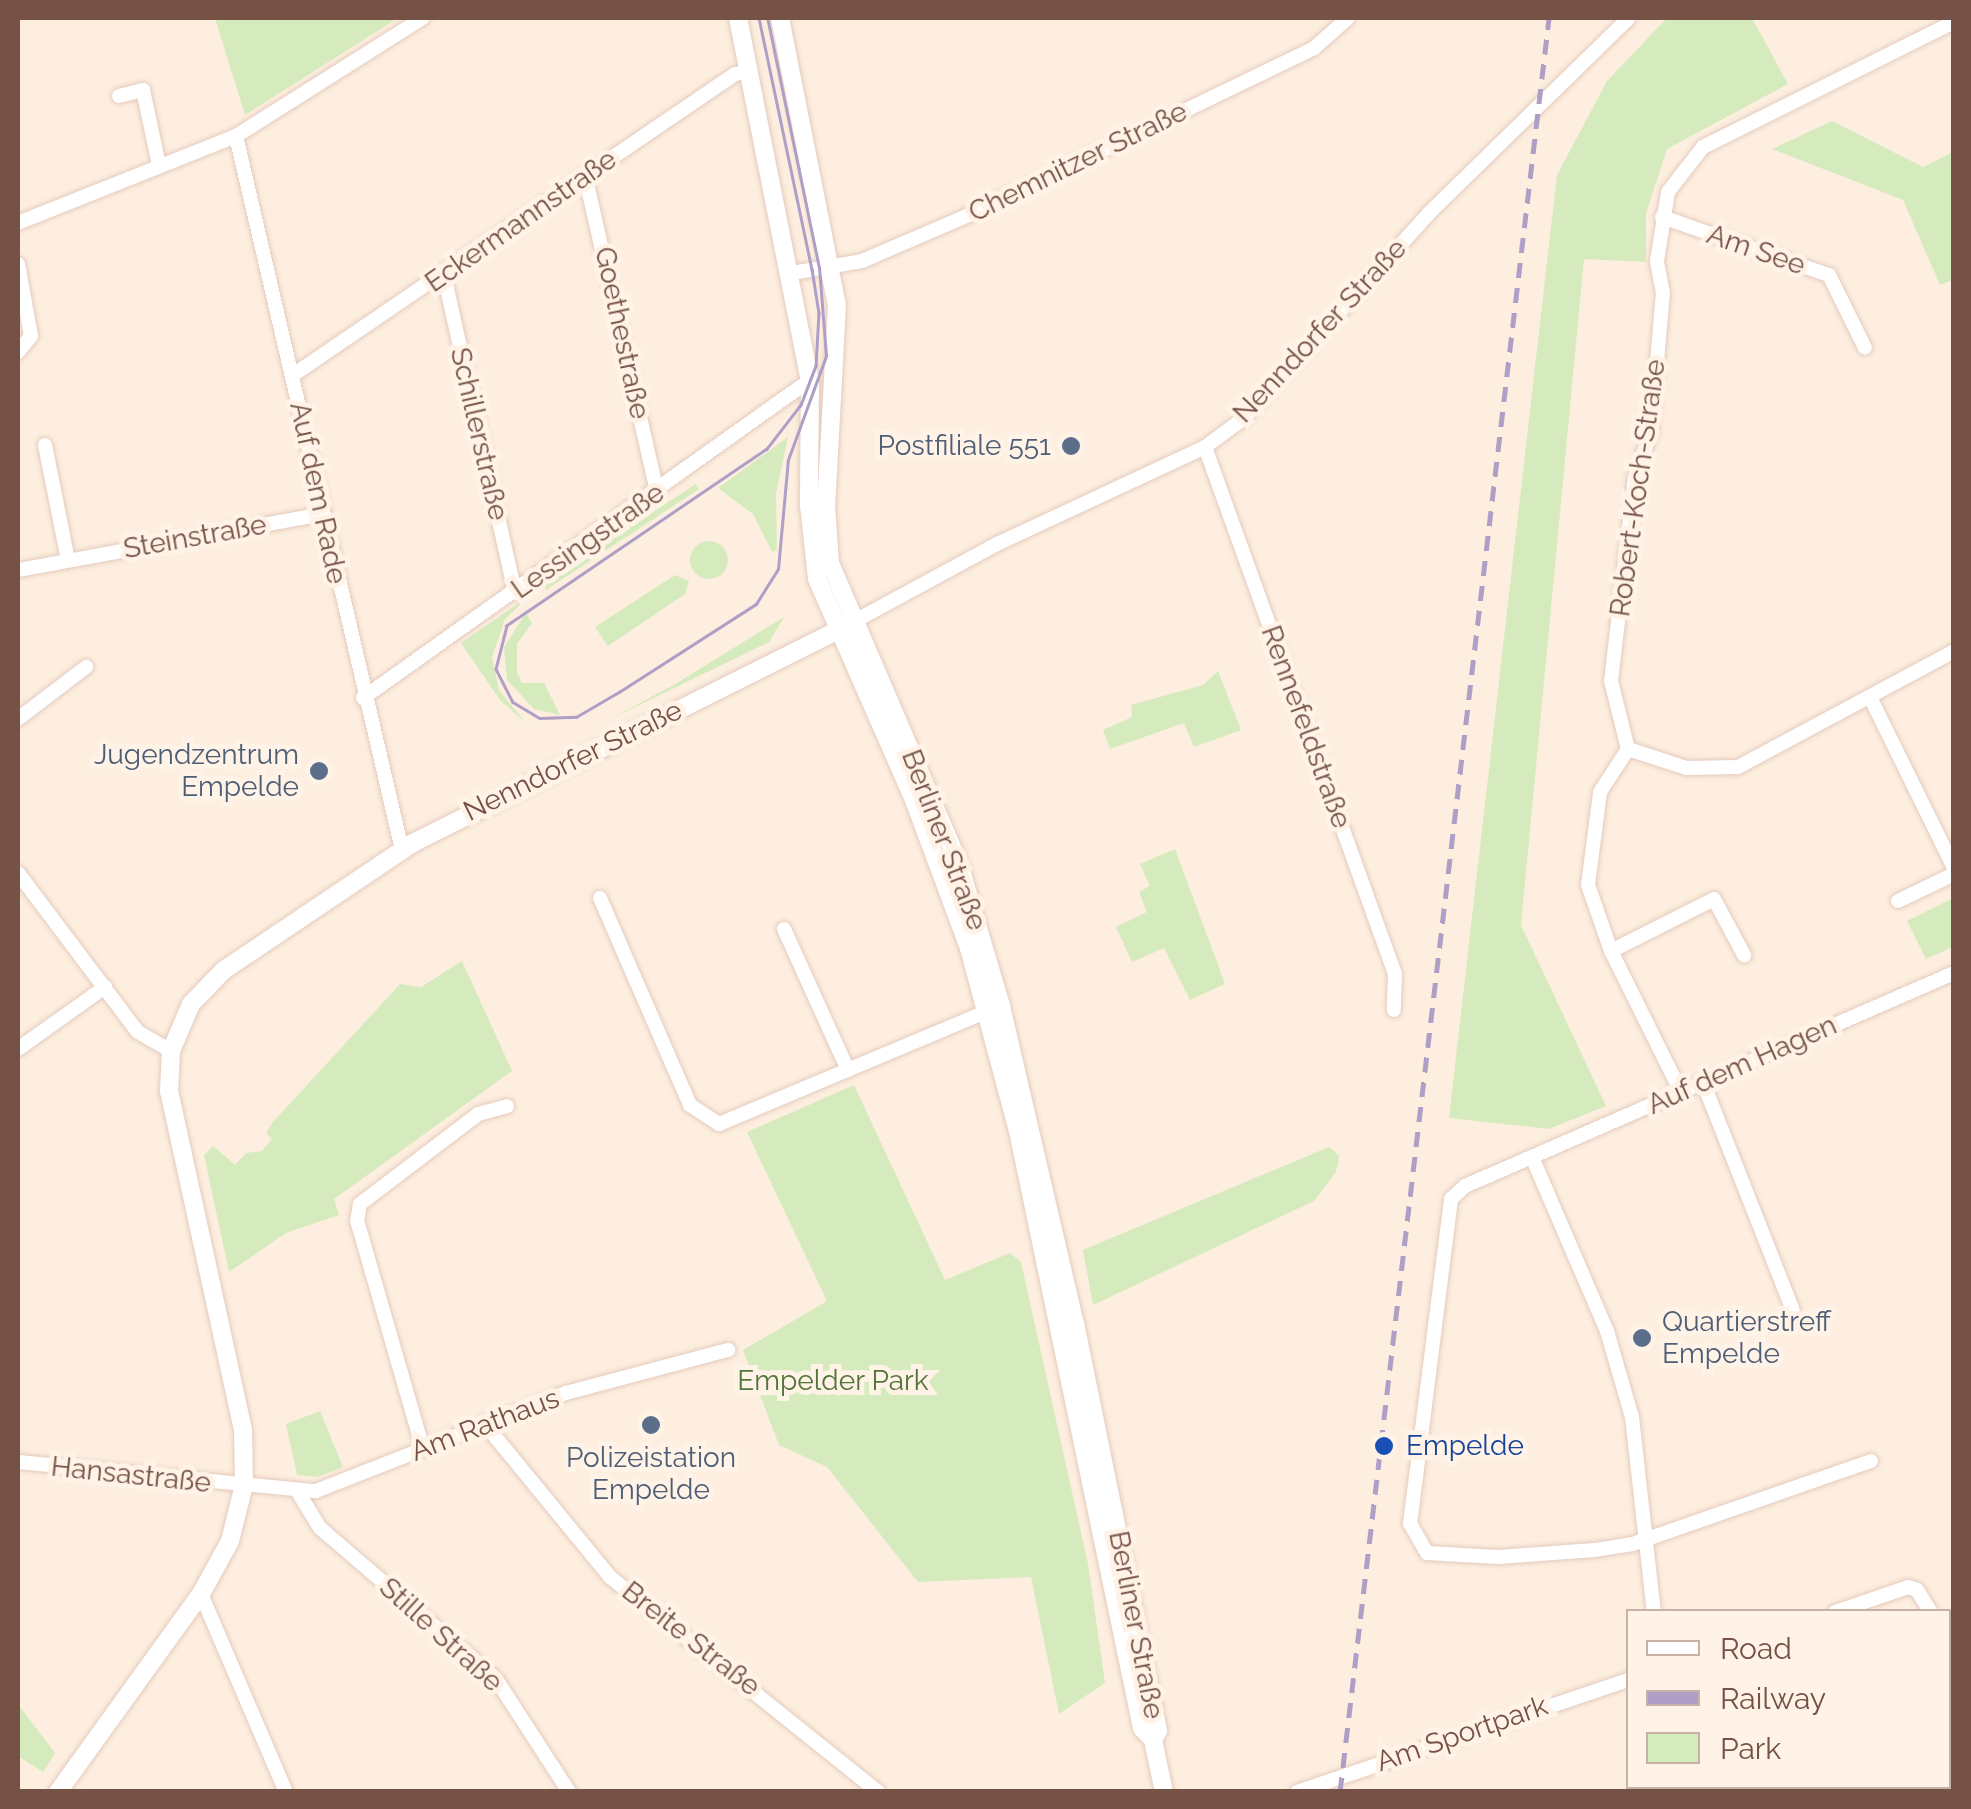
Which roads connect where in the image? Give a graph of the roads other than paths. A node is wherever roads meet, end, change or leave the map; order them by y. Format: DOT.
graph roads {
  1 [pos="422,18"];
  2 [pos="738,18"];
  3 [pos="780,18"];
  4 [pos="1348,18"];
  5 [pos="1629,18"];
  6 [pos="1954,22"];
  7 [pos="750,71"];
  8 [pos="119,96"];
  9 [pos="236,136"];
  10 [pos="158,166"];
  11 [pos="585,175"];
  12 [pos="1662,217"];
  13 [pos="18,223"];
  14 [pos="18,264"];
  15 [pos="832,266"];
  16 [pos="792,273"];
  17 [pos="444,275"];
  18 [pos="1865,348"];
  19 [pos="18,352"];
  20 [pos="293,375"];
  21 [pos="810,380"];
  22 [pos="45,445"];
  23 [pos="1205,447"];
  24 [pos="657,493"];
  25 [pos="322,514"];
  26 [pos="68,560"];
  27 [pos="18,570"];
  28 [pos="515,592"];
  29 [pos="845,626"];
  30 [pos="1954,652"];
  31 [pos="86,668"];
  32 [pos="1870,697"];
  33 [pos="363,698"];
  34 [pos="18,719"];
  35 [pos="1628,749"];
  36 [pos="402,850"];
  37 [pos="1954,870"];
  38 [pos="18,874"];
  39 [pos="600,898"];
  40 [pos="1898,901"];
  41 [pos="784,929"];
  42 [pos="1611,951"];
  43 [pos="1744,955"];
  44 [pos="1954,974"];
  45 [pos="105,988"];
  46 [pos="994,1008"];
  47 [pos="1394,1010"];
  48 [pos="18,1049"];
  49 [pos="171,1051"];
  50 [pos="848,1070"];
  51 [pos="1703,1082"];
  52 [pos="1681,1092"];
  53 [pos="507,1106"];
  54 [pos="1532,1157"];
  55 [pos="1793,1310"];
  56 [pos="728,1350"];
  57 [pos="484,1424"];
  58 [pos="422,1449"];
  59 [pos="1871,1461"];
  60 [pos="18,1462"];
  61 [pos="244,1485"];
  62 [pos="298,1492"];
  63 [pos="1646,1538"];
  64 [pos="201,1594"];
  65 [pos="1654,1609"];
  66 [pos="1844,1609"];
  67 [pos="1929,1609"];
  68 [pos="1626,1681"];
  69 [pos="58,1792"];
  70 [pos="286,1792"];
  71 [pos="570,1792"];
  72 [pos="878,1792"];
  73 [pos="1164,1792"];
  74 [pos="1297,1792"];
  1 -- 9 [label="street"];
  2 -- 7 [label="street, Berliner Straße"];
  3 -- 15 [label="street, Berliner Straße"];
  4 -- 15 [label="street, Chemnitzer Straße"];
  5 -- 23 [label="street, Nenndorfer Straße"];
  6 -- 12 [label="street, Robert-Koch-Straße"];
  7 -- 11 [label="street, Eckermannstraße"];
  7 -- 16 [label="street, Berliner Straße"];
  8 -- 10 [label="street"];
  9 -- 10 [label="street"];
  9 -- 20 [label="street, Auf dem Rade"];
  10 -- 13 [label="street"];
  11 -- 17 [label="street, Eckermannstraße"];
  11 -- 24 [label="street, Goethestraße"];
  12 -- 18 [label="street, Am See"];
  12 -- 35 [label="street, Robert-Koch-Straße"];
  14 -- 19 [label="street"];
  15 -- 16 [label="street, Chemnitzer Straße"];
  15 -- 29 [label="street, Berliner Straße"];
  16 -- 21 [label="street, Berliner Straße"];
  17 -- 20 [label="street, Eckermannstraße"];
  17 -- 28 [label="street, Schillerstraße"];
  20 -- 25 [label="street, Auf dem Rade"];
  21 -- 24 [label="street, Lessingstraße"];
  21 -- 29 [label="street, Berliner Straße"];
  22 -- 26 [label="street"];
  23 -- 29 [label="street, Nenndorfer Straße"];
  23 -- 47 [label="street, Rennefeldstraße"];
  24 -- 28 [label="street, Lessingstraße"];
  25 -- 26 [label="street, Steinstraße"];
  25 -- 33 [label="street, Auf dem Rade"];
  26 -- 27 [label="street, Steinstraße"];
  28 -- 33 [label="street, Lessingstraße"];
  29 -- 36 [label="street, Nenndorfer Straße"];
  29 -- 46 [label="street, Berliner Straße"];
  30 -- 32 [label="street"];
  31 -- 34 [label="street"];
  32 -- 35 [label="street"];
  32 -- 37 [label="street"];
  33 -- 36 [label="street, Auf dem Rade"];
  35 -- 42 [label="street"];
  36 -- 49 [label="street, Nenndorfer Straße"];
  37 -- 40 [label="street"];
  38 -- 45 [label="street"];
  39 -- 50 [label="street"];
  41 -- 50 [label="street"];
  42 -- 43 [label="street"];
  42 -- 52 [label="street"];
  44 -- 51 [label="street, Auf dem Hagen"];
  45 -- 48 [label="street"];
  45 -- 49 [label="street"];
  46 -- 50 [label="street"];
  46 -- 73 [label="street, Berliner Straße"];
  49 -- 61 [label="street, Nenndorfer Straße"];
  51 -- 52 [label="street, Auf dem Hagen"];
  51 -- 55 [label="street"];
  52 -- 54 [label="street, Auf dem Hagen"];
  53 -- 58 [label="street"];
  54 -- 63 [label="street"];
  54 -- 63 [label="street, Auf dem Hagen"];
  56 -- 57 [label="street, Am Rathaus"];
  57 -- 58 [label="street, Am Rathaus"];
  57 -- 72 [label="street, Breite Straße"];
  58 -- 62 [label="street, Am Rathaus"];
  59 -- 63 [label="street"];
  60 -- 61 [label="street, Hansastraße"];
  61 -- 62 [label="street, Am Rathaus"];
  61 -- 64 [label="street, Nenndorfer Straße"];
  62 -- 71 [label="street, Stille Straße"];
  63 -- 65 [label="street"];
  64 -- 69 [label="street, Nenndorfer Straße"];
  64 -- 70 [label="street"];
  66 -- 67 [label="street"];
  68 -- 74 [label="street, Am Sportpark"];
}
